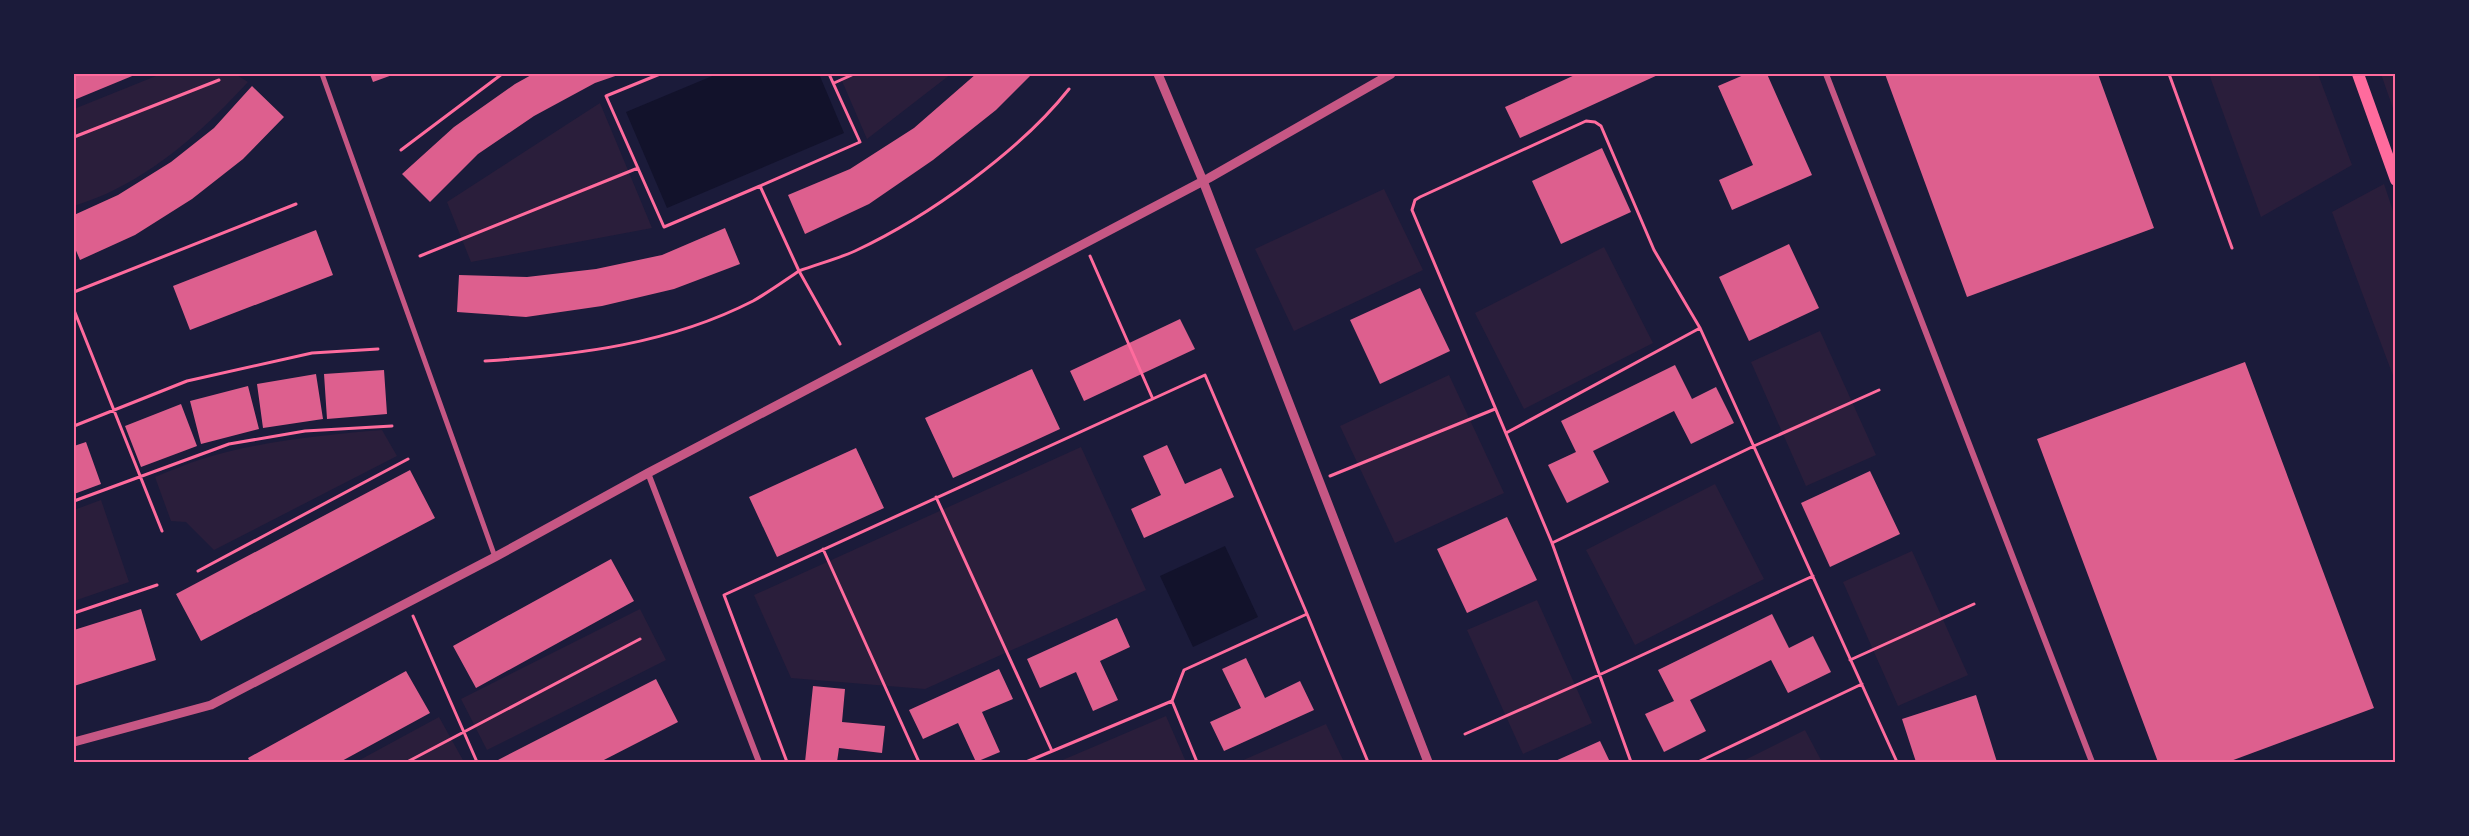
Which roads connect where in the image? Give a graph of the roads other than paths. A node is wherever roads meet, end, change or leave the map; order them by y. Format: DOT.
graph roads {
  1 [pos="322,74"];
  2 [pos="1158,74"];
  3 [pos="1391,74"];
  4 [pos="1826,74"];
  5 [pos="2358,74"];
  6 [pos="2396,180"];
  7 [pos="1203,181"];
  8 [pos="648,473"];
  9 [pos="495,558"];
  10 [pos="74,742"];
  11 [pos="759,762"];
  12 [pos="1428,762"];
  13 [pos="2092,762"];
  1 -- 9 [label="street"];
  2 -- 7 [label="street"];
  3 -- 7 [label="street"];
  4 -- 13 [label="street"];
  5 -- 6 [label="main road"];
  7 -- 8 [label="street"];
  7 -- 12 [label="street"];
  8 -- 9 [label="street"];
  8 -- 11 [label="street"];
  9 -- 10 [label="street"];
}
